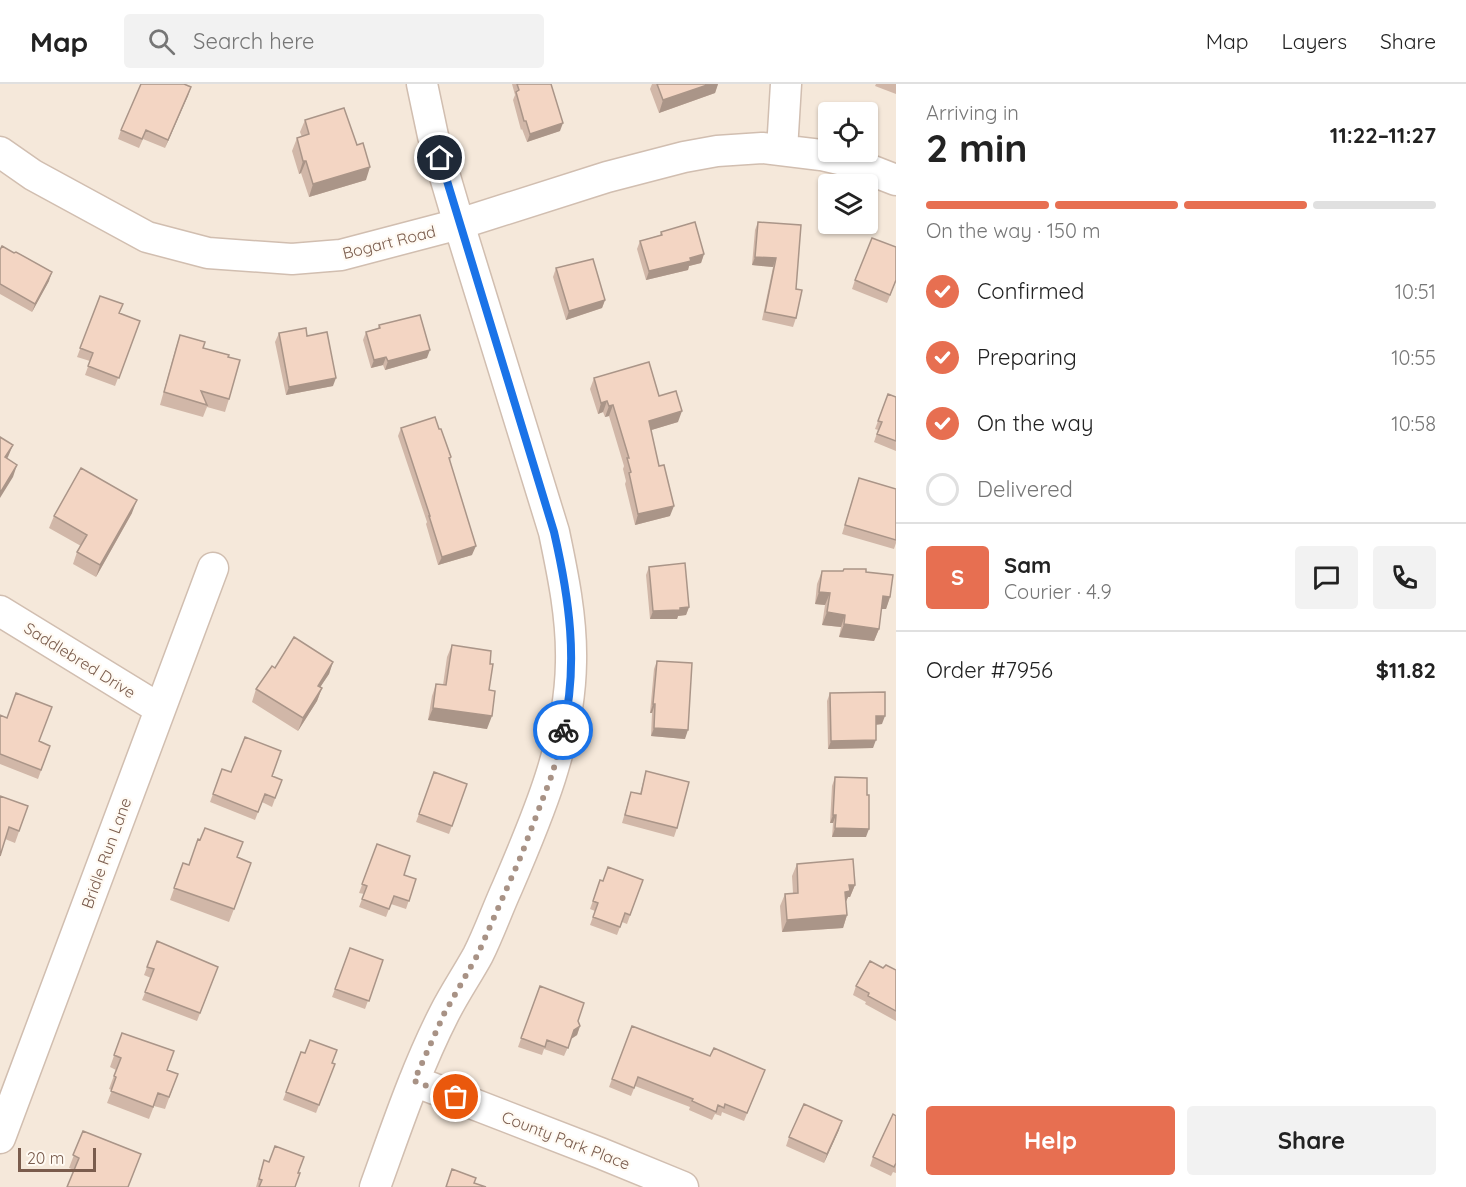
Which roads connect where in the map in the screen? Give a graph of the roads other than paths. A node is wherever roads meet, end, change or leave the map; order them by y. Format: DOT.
graph roads {
  1 [pos="422,84"];
  2 [pos="786,84"];
  3 [pos="782,150"];
  4 [pos="0,152"];
  5 [pos="896,180"];
  6 [pos="459,224"];
  7 [pos="213,568"];
  8 [pos="0,611"];
  9 [pos="159,709"];
  10 [pos="414,1081"];
  11 [pos="0,1138"];
  12 [pos="375,1187"];
  13 [pos="683,1187"];
  1 -- 6 [label="street"];
  2 -- 3 [label="street"];
  3 -- 5 [label="street, Bogart Road"];
  3 -- 6 [label="street, Bogart Road"];
  4 -- 6 [label="street, Bogart Road"];
  6 -- 10 [label="street"];
  7 -- 9 [label="street, Bridle Run Lane"];
  8 -- 9 [label="street, Saddlebred Drive"];
  9 -- 11 [label="street, Bridle Run Lane"];
  10 -- 12 [label="street"];
  10 -- 13 [label="street, County Park Place"];
}
